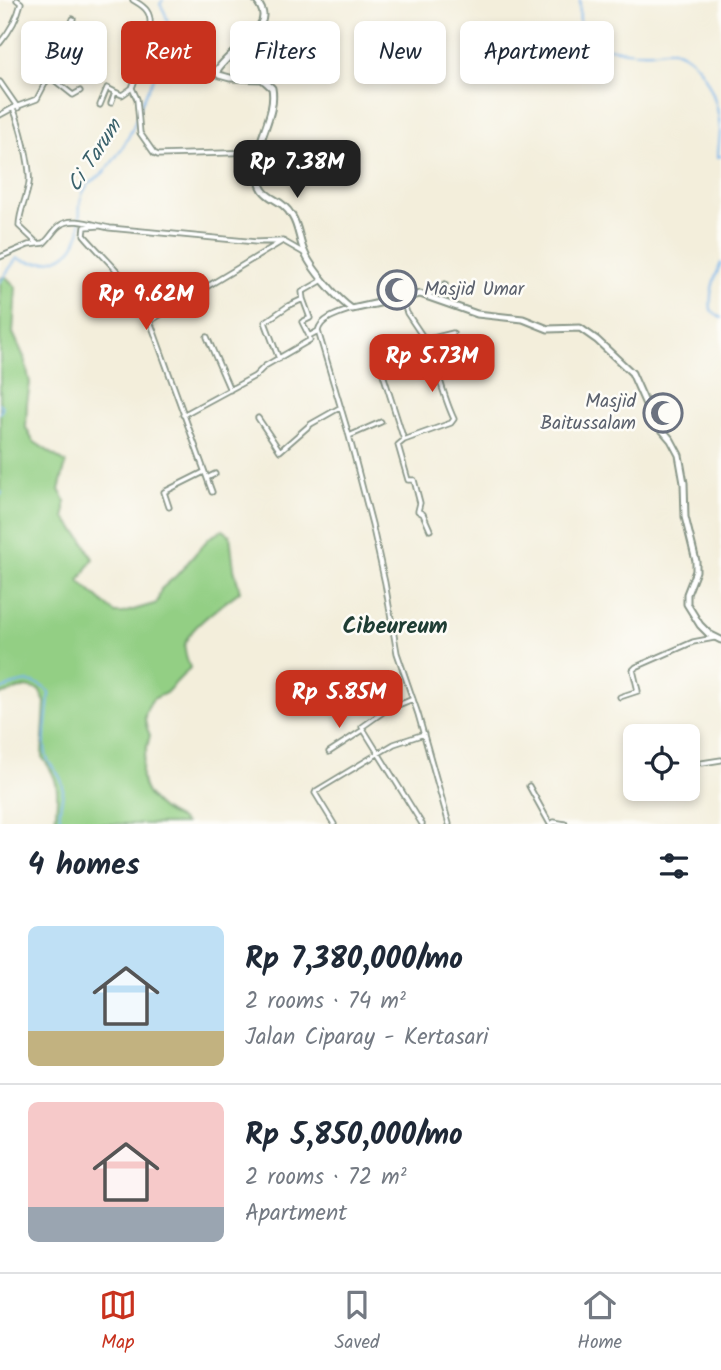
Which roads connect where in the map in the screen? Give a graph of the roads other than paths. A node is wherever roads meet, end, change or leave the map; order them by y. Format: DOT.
graph roads {
  1 [pos="17,0"];
  2 [pos="133,0"];
  3 [pos="256,0"];
  4 [pos="148,2"];
  5 [pos="146,9"];
  6 [pos="0,43"];
  7 [pos="0,82"];
  8 [pos="45,84"];
  9 [pos="59,84"];
  10 [pos="132,88"];
  11 [pos="80,91"];
  12 [pos="116,92"];
  13 [pos="111,103"];
  14 [pos="100,105"];
  15 [pos="15,108"];
  16 [pos="0,115"];
  17 [pos="258,152"];
  18 [pos="101,226"];
  19 [pos="283,241"];
  20 [pos="38,244"];
  21 [pos="304,253"];
  22 [pos="0,257"];
  23 [pos="323,280"];
  24 [pos="445,284"];
  25 [pos="428,296"];
  26 [pos="402,298"];
  27 [pos="303,299"];
  28 [pos="352,309"];
  29 [pos="150,321"];
  30 [pos="318,331"];
  31 [pos="453,333"];
  32 [pos="309,336"];
  33 [pos="207,337"];
  34 [pos="425,340"];
  35 [pos="430,351"];
  36 [pos="279,359"];
  37 [pos="230,390"];
  38 [pos="341,407"];
  39 [pos="183,415"];
  40 [pos="258,418"];
  41 [pos="381,422"];
  42 [pos="349,436"];
  43 [pos="404,440"];
  44 [pos="204,472"];
  45 [pos="215,474"];
  46 [pos="207,478"];
  47 [pos="212,492"];
  48 [pos="169,507"];
  49 [pos="430,530"];
  50 [pos="718,639"];
  51 [pos="620,697"];
  52 [pos="413,699"];
  53 [pos="363,730"];
  54 [pos="424,734"];
  55 [pos="329,752"];
  56 [pos="378,754"];
  57 [pos="721,760"];
  58 [pos="702,762"];
  59 [pos="529,786"];
  60 [pos="334,824"];
  61 [pos="422,824"];
  62 [pos="450,824"];
  63 [pos="550,824"];
  64 [pos="565,824"];
  1 -- 6 [label="street"];
  2 -- 5 [label="street"];
  3 -- 17 [label="main road"];
  4 -- 5 [label="street"];
  5 -- 10 [label="street"];
  7 -- 15 [label="street"];
  8 -- 15 [label="street"];
  9 -- 11 [label="street"];
  10 -- 12 [label="street"];
  10 -- 17 [label="street"];
  12 -- 13 [label="street"];
  12 -- 14 [label="street"];
  15 -- 16 [label="street"];
  15 -- 20 [label="street"];
  17 -- 21 [label="main road"];
  18 -- 19 [label="street"];
  18 -- 20 [label="street"];
  18 -- 29 [label="street"];
  19 -- 21 [label="street"];
  19 -- 29 [label="street"];
  20 -- 22 [label="street"];
  21 -- 23 [label="main road"];
  23 -- 27 [label="street"];
  23 -- 28 [label="main road"];
  24 -- 25 [label="street"];
  25 -- 26 [label="main road"];
  25 -- 50 [label="main road"];
  26 -- 28 [label="main road"];
  26 -- 34 [label="street"];
  27 -- 32 [label="street"];
  27 -- 36 [label="street"];
  28 -- 30 [label="street"];
  29 -- 39 [label="street"];
  30 -- 32 [label="street"];
  30 -- 38 [label="street"];
  31 -- 34 [label="street"];
  32 -- 36 [label="street"];
  33 -- 37 [label="street"];
  34 -- 35 [label="street"];
  35 -- 43 [label="street"];
  35 -- 43 [label="street"];
  36 -- 37 [label="street"];
  37 -- 39 [label="street"];
  38 -- 40 [label="street"];
  38 -- 42 [label="street"];
  39 -- 44 [label="street"];
  41 -- 42 [label="street"];
  42 -- 52 [label="street"];
  43 -- 49 [label="street"];
  44 -- 46 [label="street"];
  44 -- 48 [label="street"];
  45 -- 46 [label="street"];
  46 -- 47 [label="street"];
  50 -- 51 [label="street"];
  52 -- 53 [label="street"];
  52 -- 54 [label="street"];
  53 -- 55 [label="street"];
  53 -- 56 [label="street"];
  54 -- 56 [label="street"];
  54 -- 62 [label="street"];
  56 -- 60 [label="street"];
  56 -- 61 [label="street"];
  57 -- 58 [label="street"];
  59 -- 63 [label="street"];
  63 -- 64 [label="street"];
}
